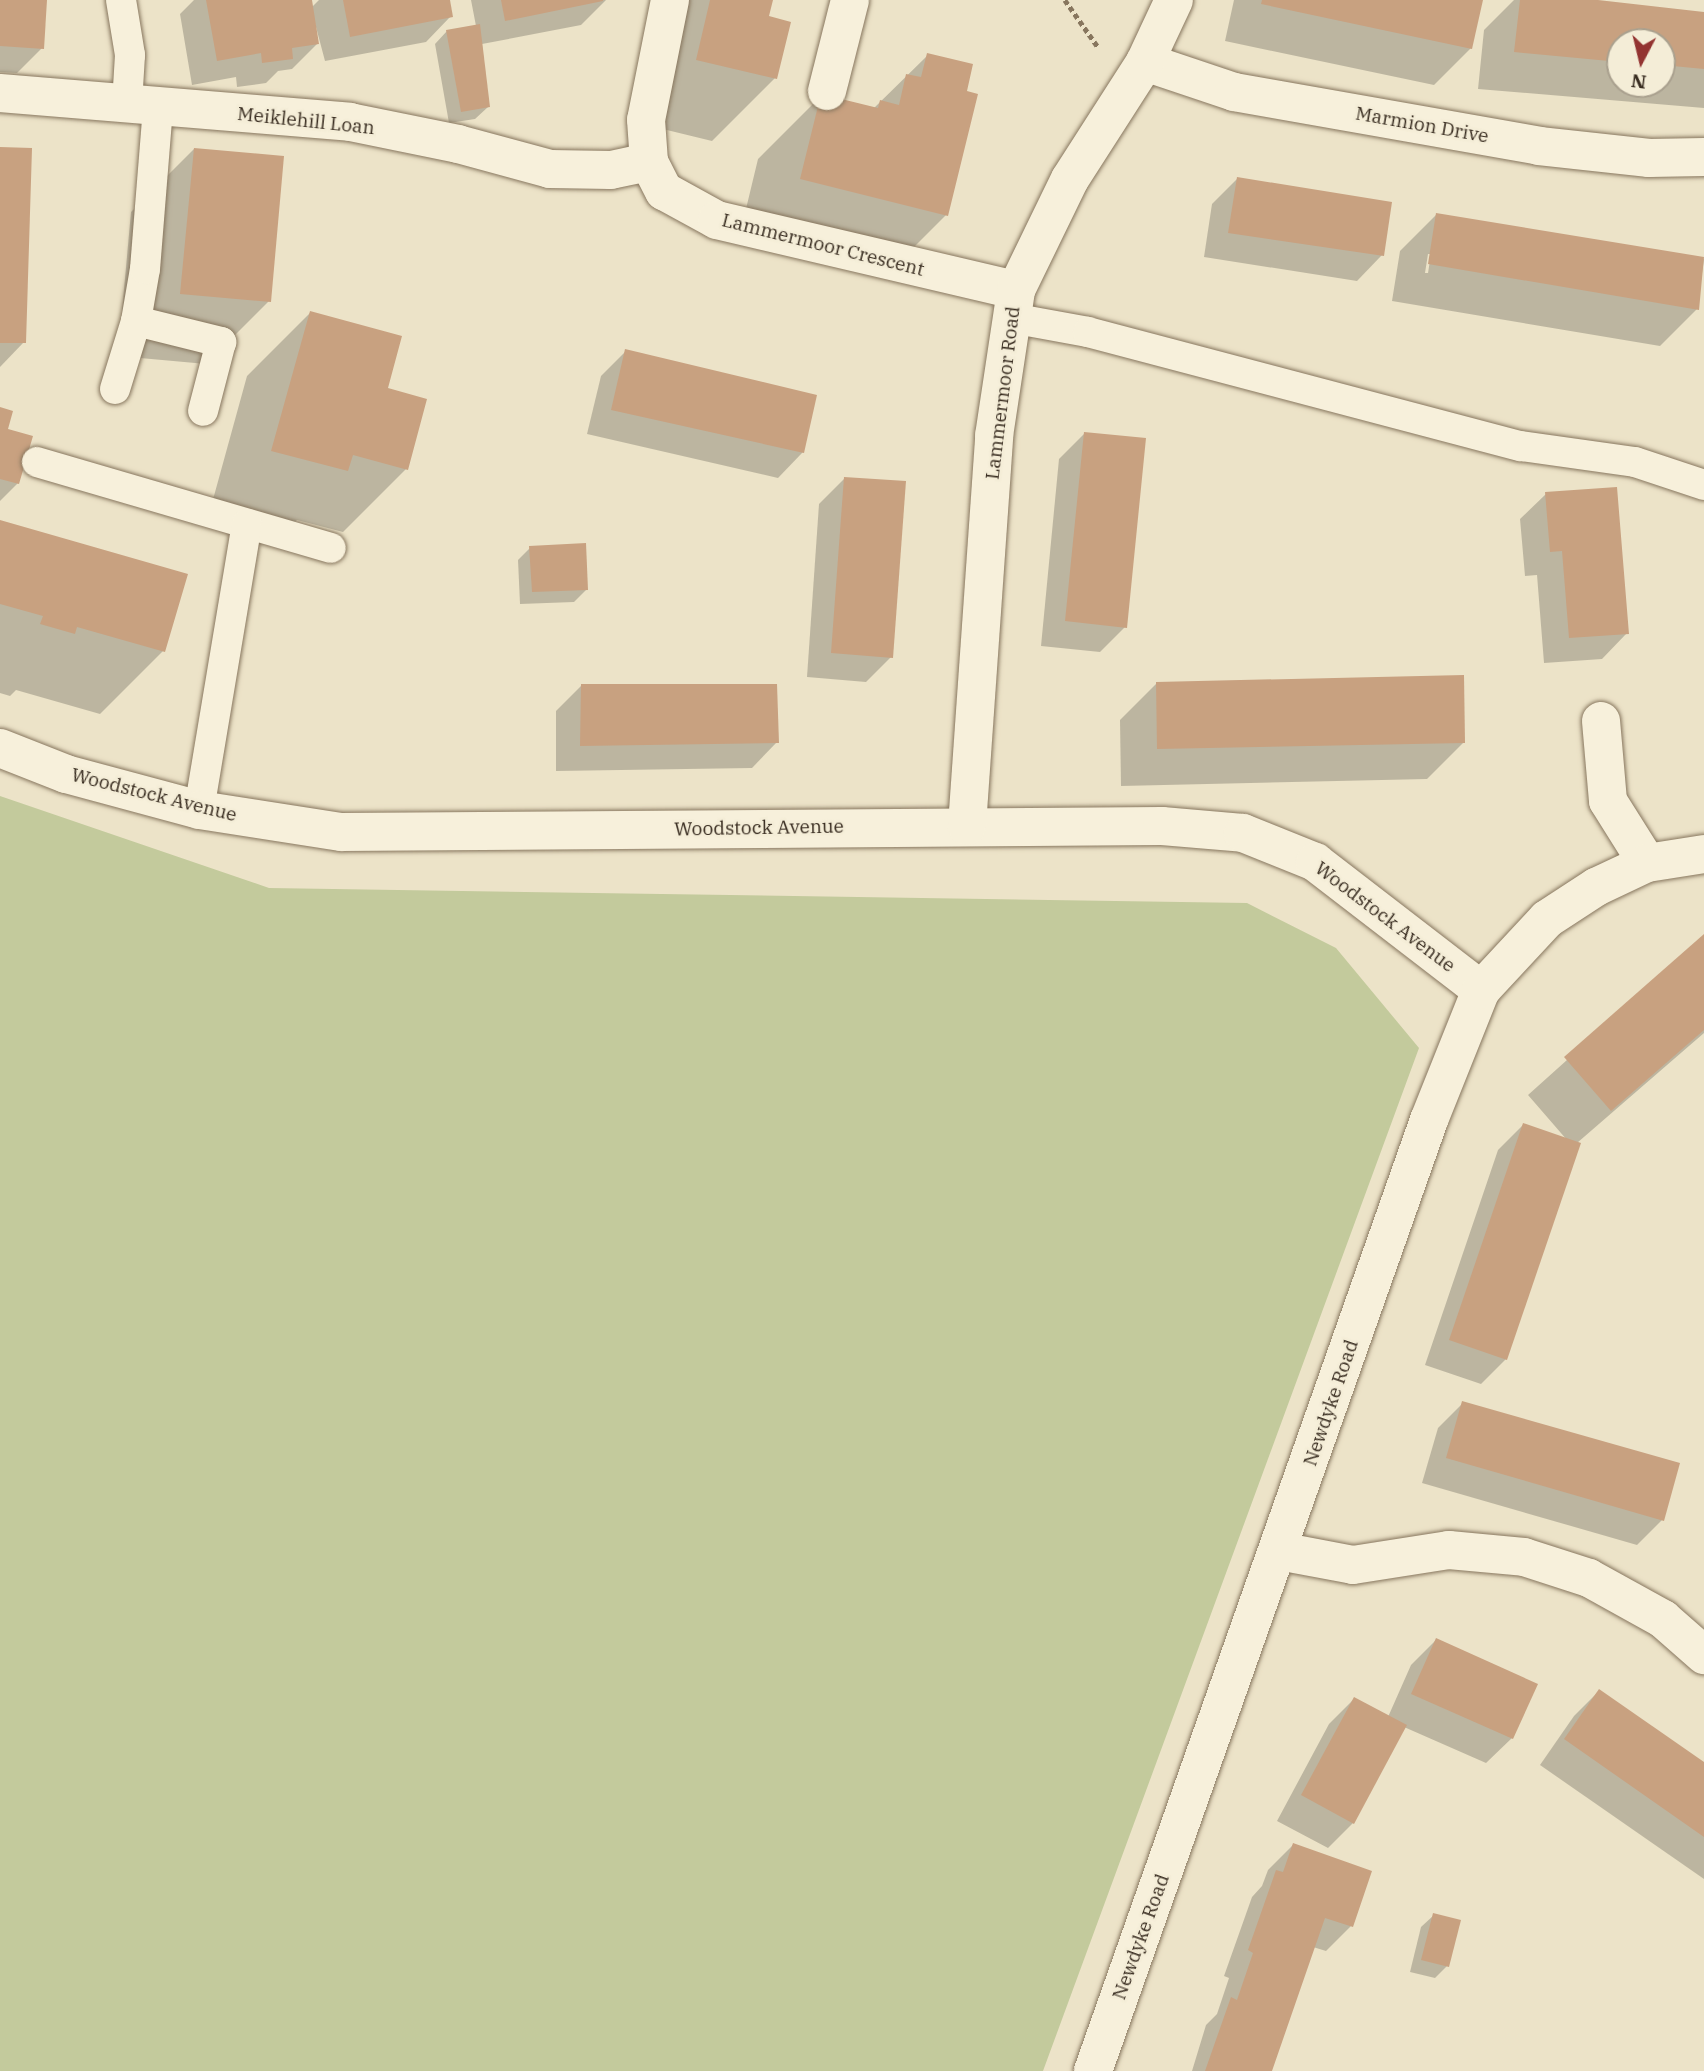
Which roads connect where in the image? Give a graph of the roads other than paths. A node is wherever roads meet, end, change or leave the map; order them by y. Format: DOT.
graph roads {
  1 [pos="121,0"];
  2 [pos="670,0"];
  3 [pos="850,0"];
  4 [pos="1174,0"];
  5 [pos="1145,62"];
  6 [pos="827,91"];
  7 [pos="0,93"];
  8 [pos="143,105"];
  9 [pos="1704,157"];
  10 [pos="649,162"];
  11 [pos="1014,304"];
  12 [pos="136,321"];
  13 [pos="116,389"];
  14 [pos="203,411"];
  15 [pos="37,462"];
  16 [pos="1704,485"];
  17 [pos="247,524"];
  18 [pos="331,548"];
  19 [pos="1601,721"];
  20 [pos="0,748"];
  21 [pos="199,810"];
  22 [pos="967,826"];
  23 [pos="1704,854"];
  24 [pos="1647,863"];
  25 [pos="1480,990"];
  26 [pos="1279,1551"];
  27 [pos="1704,1655"];
  28 [pos="1093,2071"];
  1 -- 8 [label="lane"];
  2 -- 10 [label="street, Lammermoor Crescent"];
  3 -- 6 [label="street"];
  4 -- 5 [label="street, Lammermoor Road"];
  5 -- 9 [label="street, Marmion Drive"];
  5 -- 11 [label="street, Lammermoor Road"];
  7 -- 8 [label="street, Meiklehill Loan"];
  8 -- 10 [label="street, Meiklehill Loan"];
  8 -- 12 [label="lane"];
  10 -- 11 [label="street, Lammermoor Crescent"];
  11 -- 16 [label="lane"];
  11 -- 22 [label="street, Lammermoor Road"];
  12 -- 13 [label="lane"];
  12 -- 14 [label="lane"];
  15 -- 17 [label="lane"];
  17 -- 18 [label="lane"];
  17 -- 21 [label="lane"];
  19 -- 24 [label="street"];
  20 -- 21 [label="street, Woodstock Avenue"];
  21 -- 22 [label="street, Woodstock Avenue"];
  22 -- 25 [label="street, Woodstock Avenue"];
  23 -- 24 [label="street, Newdyke Road"];
  24 -- 25 [label="street, Newdyke Road"];
  25 -- 26 [label="street, Newdyke Road"];
  26 -- 27 [label="street"];
  26 -- 28 [label="street, Newdyke Road"];
}
